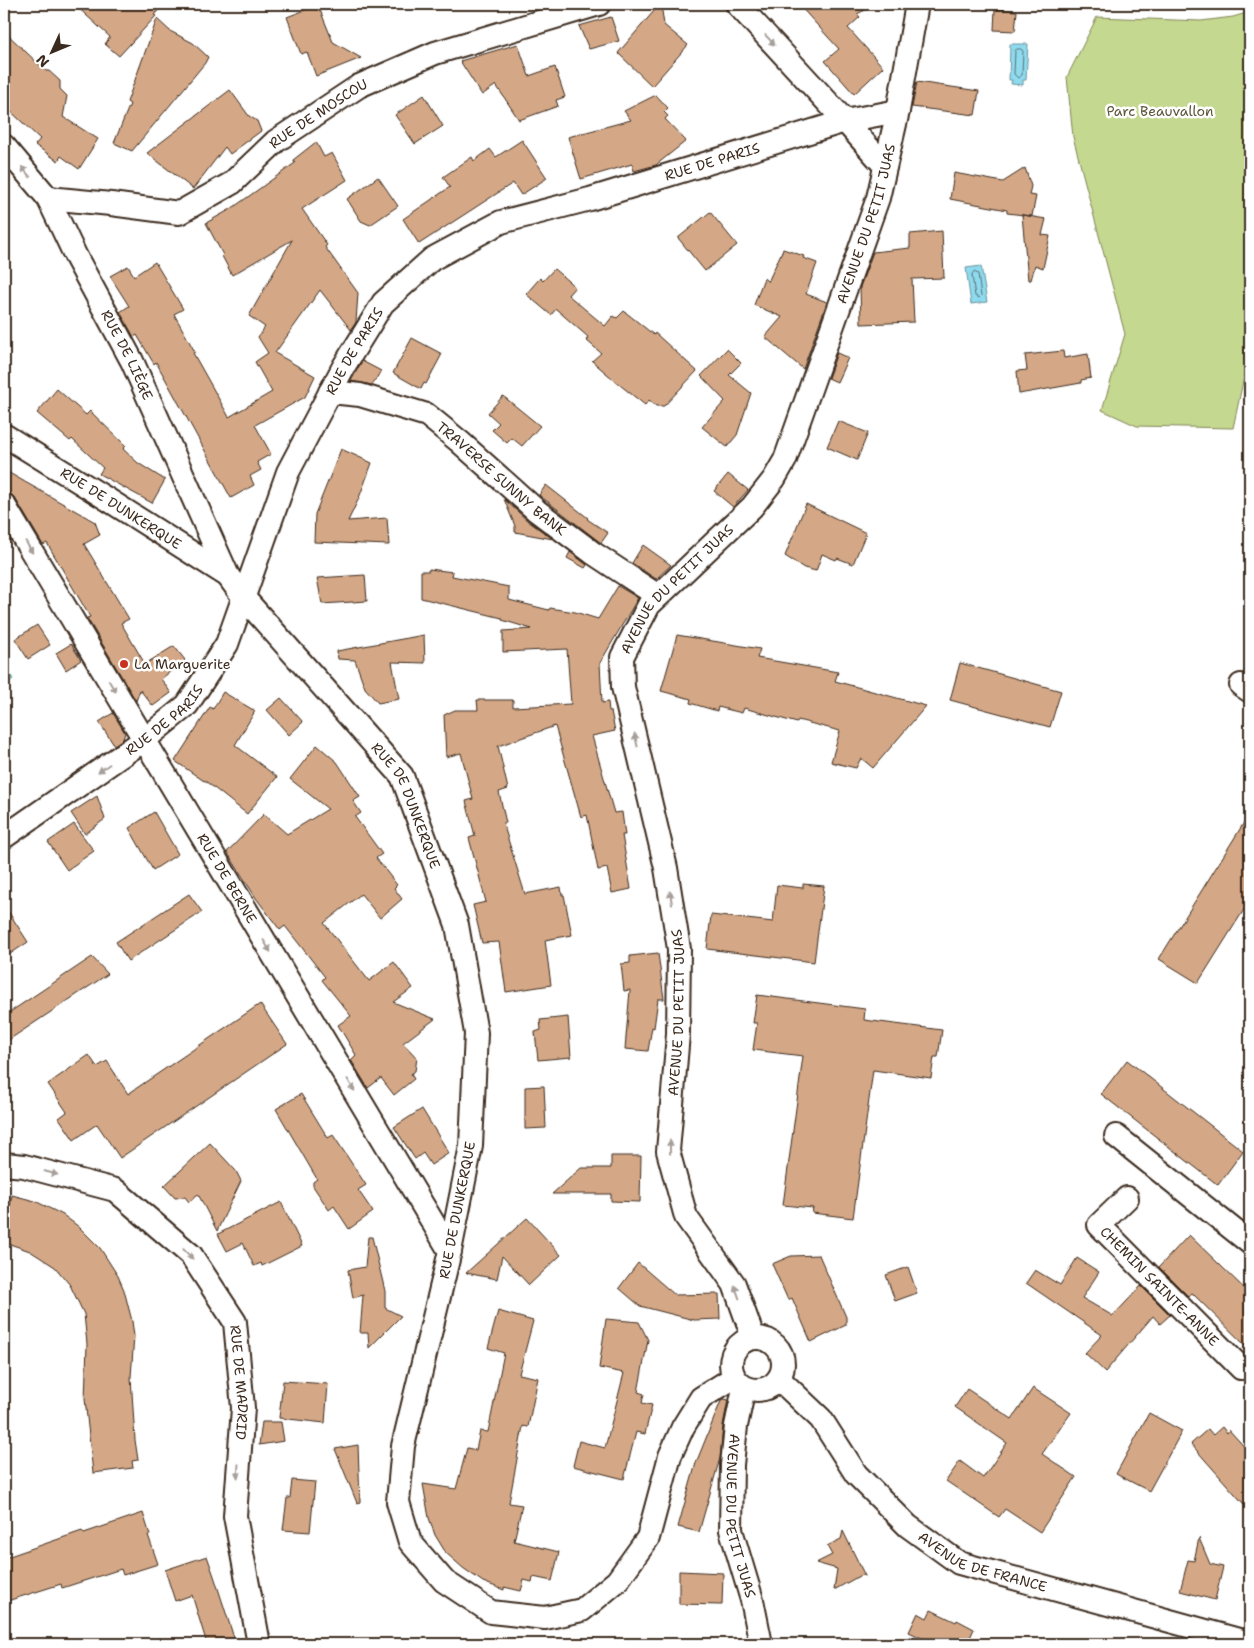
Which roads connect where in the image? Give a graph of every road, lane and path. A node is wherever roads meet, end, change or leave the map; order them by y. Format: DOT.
graph roads {
  1 [pos="599,4"];
  2 [pos="737,4"];
  3 [pos="917,4"];
  4 [pos="898,111"];
  5 [pos="845,121"];
  6 [pos="4,146"];
  7 [pos="885,166"];
  8 [pos="48,198"];
  9 [pos="330,392"];
  10 [pos="4,435"];
  11 [pos="4,505"];
  12 [pos="228,576"];
  13 [pos="658,596"];
  14 [pos="244,598"];
  15 [pos="144,740"];
  16 [pos="4,837"];
  17 [pos="1116,1136"];
  18 [pos="4,1164"];
  19 [pos="1127,1198"];
  20 [pos="1250,1243"];
  21 [pos="450,1251"];
  22 [pos="753,1338"];
  23 [pos="1250,1366"];
  24 [pos="779,1379"];
  25 [pos="739,1383"];
  26 [pos="1250,1643"];
  27 [pos="259,1644"];
  28 [pos="761,1644"];
  1 -- 8 [label="street, RUE DE MOSCOU"];
  2 -- 5 [label="street, one-way"];
  3 -- 4 [label="street, AVENUE DU PETIT JUAS"];
  4 -- 5 [label="street, RUE DE PARIS"];
  4 -- 7 [label="street, AVENUE DU PETIT JUAS"];
  5 -- 7 [label="street"];
  5 -- 9 [label="street, RUE DE PARIS"];
  8 -- 6 [label="street, RUE DE LIÈGE, one-way"];
  7 -- 13 [label="street, AVENUE DU PETIT JUAS"];
  8 -- 12 [label="street, RUE DE LIÈGE"];
  9 -- 13 [label="street, TRAVERSE SUNNY BANK"];
  9 -- 14 [label="street, RUE DE PARIS"];
  10 -- 12 [label="street, RUE DE DUNKERQUE"];
  11 -- 15 [label="street, RUE DE BERNE, one-way"];
  12 -- 14 [label="street, RUE DE DUNKERQUE"];
  22 -- 13 [label="street, AVENUE DU PETIT JUAS, one-way"];
  14 -- 15 [label="street, RUE DE PARIS"];
  14 -- 21 [label="street, RUE DE DUNKERQUE"];
  15 -- 16 [label="street, RUE DE PARIS, one-way"];
  15 -- 21 [label="street, RUE DE BERNE, one-way"];
  17 -- 20 [label="street"];
  18 -- 27 [label="street, RUE DE MADRID, one-way"];
  19 -- 23 [label="street, CHEMIN SAINTE-ANNE"];
  21 -- 25 [label="street, RUE DE DUNKERQUE"];
  22 -- 24 [label="street"];
  22 -- 25 [label="street"];
  24 -- 25 [label="street"];
  24 -- 26 [label="street, AVENUE DE FRANCE"];
  25 -- 28 [label="street, AVENUE DU PETIT JUAS"];
}
